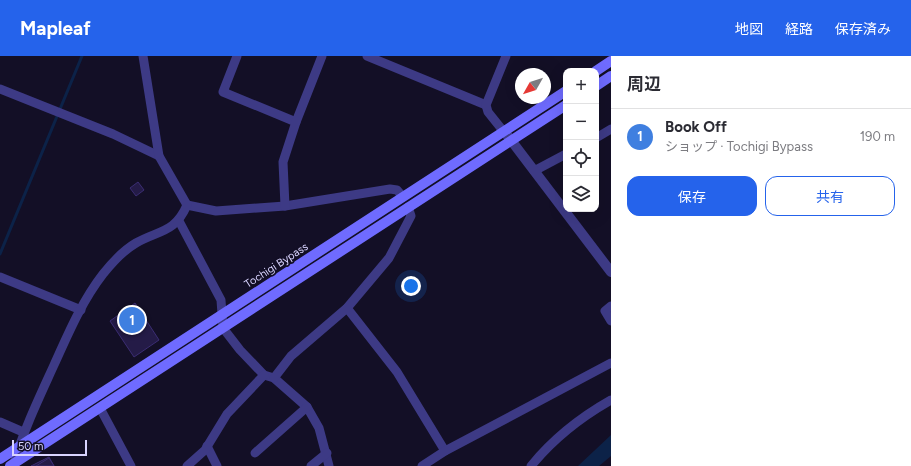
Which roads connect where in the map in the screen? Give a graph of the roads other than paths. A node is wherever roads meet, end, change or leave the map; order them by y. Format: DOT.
graph roads {
  1 [pos="142,56"];
  2 [pos="237,56"];
  3 [pos="322,56"];
  4 [pos="367,56"];
  5 [pos="506,56"];
  6 [pos="611,61"];
  7 [pos="599,69"];
  8 [pos="611,76"];
  9 [pos="599,84"];
  10 [pos="0,89"];
  11 [pos="563,93"];
  12 [pos="486,105"];
  13 [pos="563,107"];
  14 [pos="296,122"];
  15 [pos="611,129"];
  16 [pos="504,132"];
  17 [pos="599,136"];
  18 [pos="511,141"];
  19 [pos="159,156"];
  20 [pos="563,156"];
  21 [pos="534,171"];
  22 [pos="403,197"];
  23 [pos="187,205"];
  24 [pos="285,206"];
  25 [pos="408,207"];
  26 [pos="179,221"];
  27 [pos="611,272"];
  28 [pos="0,277"];
  29 [pos="611,306"];
  30 [pos="347,308"];
  31 [pos="81,310"];
  32 [pos="222,314"];
  33 [pos="611,321"];
  34 [pos="223,328"];
  35 [pos="611,363"];
  36 [pos="264,375"];
  37 [pos="274,378"];
  38 [pos="611,400"];
  39 [pos="307,407"];
  40 [pos="100,408"];
  41 [pos="0,422"];
  42 [pos="23,432"];
  43 [pos="207,446"];
  44 [pos="19,447"];
  45 [pos="445,451"];
  46 [pos="255,453"];
  47 [pos="327,453"];
  48 [pos="0,459"];
  49 [pos="12,465"];
  50 [pos="131,466"];
  51 [pos="187,466"];
  52 [pos="217,466"];
  53 [pos="311,466"];
  54 [pos="329,466"];
  55 [pos="422,466"];
  56 [pos="531,466"];
  1 -- 19 [label="street"];
  2 -- 14 [label="street"];
  3 -- 14 [label="street"];
  4 -- 12 [label="street"];
  5 -- 12 [label="street"];
  6 -- 7 [label="main road"];
  8 -- 9 [label="main road"];
  10 -- 19 [label="street"];
  11 -- 16 [label="main road, Tochigi Bypass"];
  12 -- 16 [label="street"];
  13 -- 18 [label="main road"];
  14 -- 24 [label="street"];
  15 -- 17 [label="street"];
  16 -- 18 [label="street"];
  16 -- 22 [label="main road, Tochigi Bypass"];
  18 -- 21 [label="street"];
  18 -- 25 [label="main road"];
  19 -- 23 [label="street"];
  20 -- 21 [label="street"];
  21 -- 27 [label="street"];
  22 -- 24 [label="street"];
  22 -- 32 [label="main road, Tochigi Bypass"];
  23 -- 24 [label="street"];
  23 -- 26 [label="street"];
  25 -- 30 [label="street"];
  25 -- 34 [label="main road"];
  26 -- 31 [label="street"];
  26 -- 32 [label="street"];
  28 -- 31 [label="street"];
  29 -- 33 [label="street"];
  30 -- 37 [label="street"];
  30 -- 45 [label="street"];
  31 -- 42 [label="street"];
  32 -- 34 [label="street"];
  32 -- 44 [label="main road, Tochigi Bypass"];
  34 -- 36 [label="street"];
  34 -- 40 [label="main road"];
  35 -- 45 [label="street"];
  36 -- 37 [label="street"];
  36 -- 43 [label="street"];
  37 -- 39 [label="street"];
  38 -- 56 [label="street"];
  39 -- 46 [label="street"];
  39 -- 47 [label="street"];
  40 -- 49 [label="main road"];
  40 -- 50 [label="street"];
  41 -- 42 [label="street"];
  42 -- 44 [label="street"];
  43 -- 51 [label="street"];
  43 -- 52 [label="street"];
  44 -- 48 [label="main road, Tochigi Bypass"];
  44 -- 49 [label="street"];
  45 -- 55 [label="street"];
  47 -- 53 [label="street"];
  47 -- 54 [label="street"];
}
